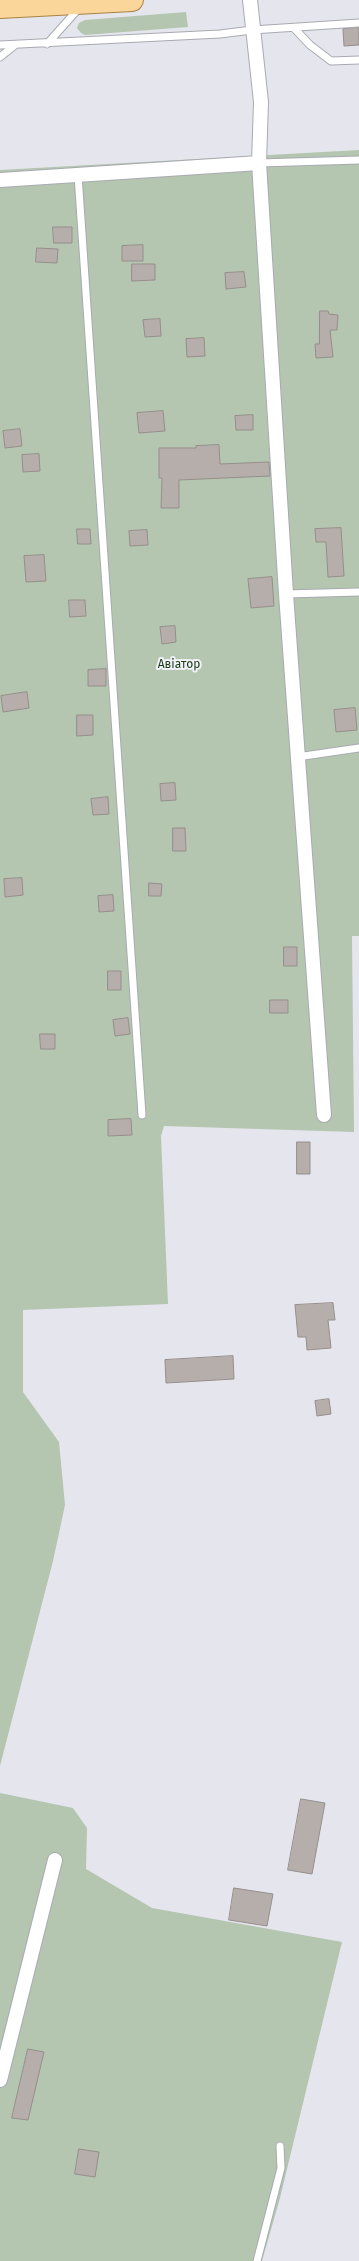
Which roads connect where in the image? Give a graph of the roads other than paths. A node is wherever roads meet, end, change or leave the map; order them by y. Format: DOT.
graph roads {
  1 [pos="132,0"];
  2 [pos="250,0"];
  3 [pos="84,3"];
  4 [pos="0,7"];
  5 [pos="359,23"];
  6 [pos="294,28"];
  7 [pos="252,30"];
  8 [pos="47,44"];
  9 [pos="0,45"];
  10 [pos="15,45"];
  11 [pos="0,57"];
  12 [pos="359,60"];
  13 [pos="359,160"];
  14 [pos="259,163"];
  15 [pos="78,174"];
  16 [pos="0,180"];
  17 [pos="359,592"];
  18 [pos="286,594"];
  19 [pos="359,748"];
  20 [pos="297,757"];
  21 [pos="142,1115"];
  22 [pos="324,1115"];
  23 [pos="55,1860"];
  24 [pos="0,2080"];
  25 [pos="280,2146"];
  26 [pos="257,2261"];
  1 -- 3 [label="main road"];
  2 -- 7 [label="street"];
  3 -- 4 [label="main road"];
  3 -- 8 [label="lane"];
  5 -- 6 [label="lane"];
  6 -- 7 [label="lane"];
  6 -- 12 [label="lane"];
  7 -- 8 [label="lane"];
  7 -- 14 [label="street"];
  8 -- 10 [label="lane"];
  9 -- 10 [label="lane"];
  10 -- 11 [label="lane"];
  13 -- 14 [label="lane"];
  14 -- 15 [label="street"];
  14 -- 18 [label="street"];
  15 -- 16 [label="street"];
  15 -- 21 [label="lane"];
  17 -- 18 [label="lane"];
  18 -- 20 [label="street"];
  19 -- 20 [label="lane"];
  20 -- 22 [label="street"];
  23 -- 24 [label="street"];
  25 -- 26 [label="lane"];
}
